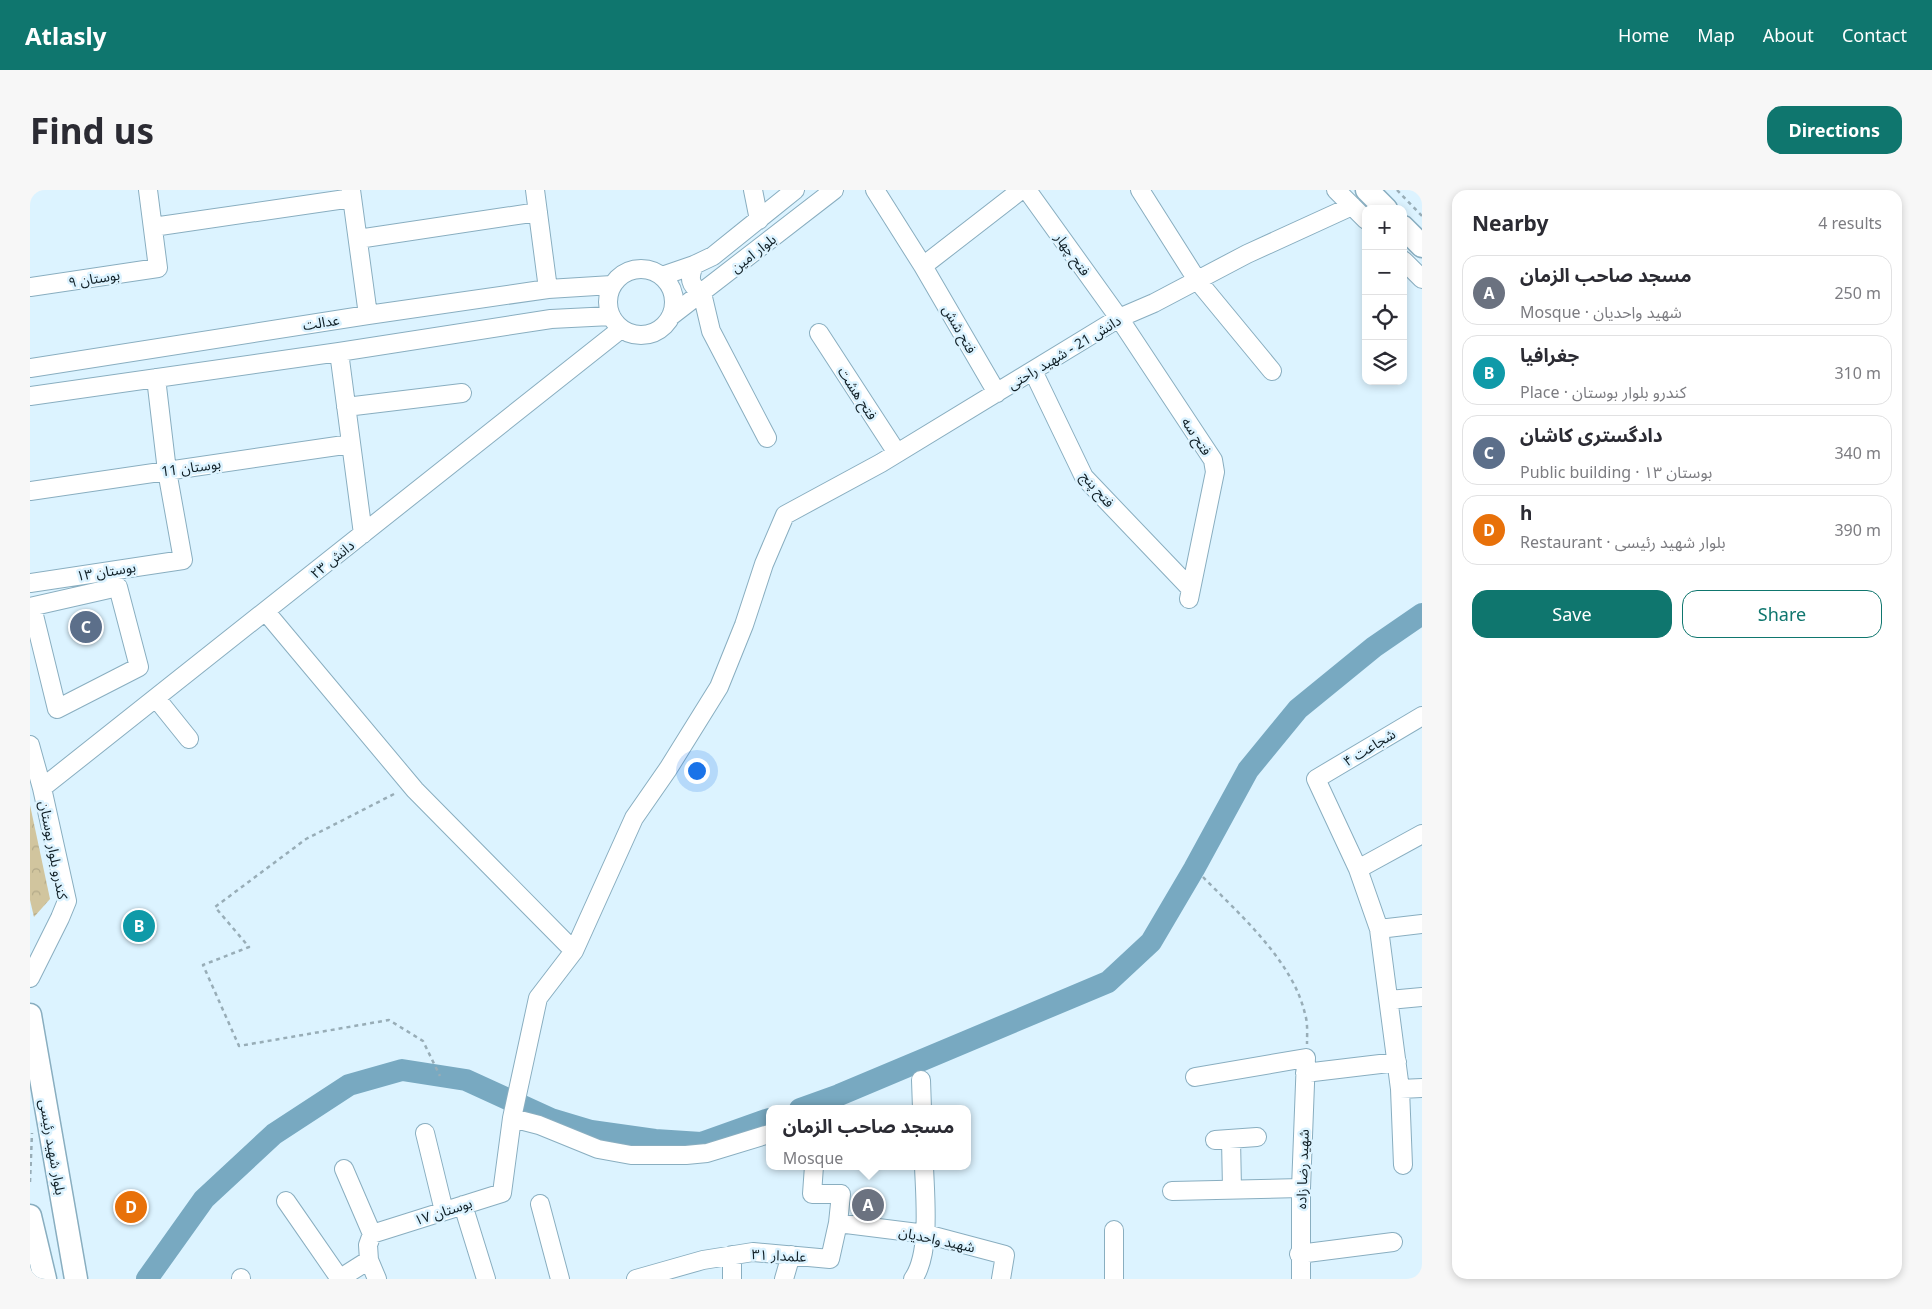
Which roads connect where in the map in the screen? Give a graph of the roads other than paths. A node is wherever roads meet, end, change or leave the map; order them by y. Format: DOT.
graph roads {
  1 [pos="148,190"];
  2 [pos="535,190"];
  3 [pos="753,190"];
  4 [pos="795,190"];
  5 [pos="834,190"];
  6 [pos="875,190"];
  7 [pos="1022,190"];
  8 [pos="1027,190"];
  9 [pos="1140,190"];
  10 [pos="1336,190"];
  11 [pos="1368,190"];
  12 [pos="351,194"];
  13 [pos="1382,205"];
  14 [pos="1352,206"];
  15 [pos="538,212"];
  16 [pos="1362,216"];
  17 [pos="759,220"];
  18 [pos="153,227"];
  19 [pos="1407,230"];
  20 [pos="358,239"];
  21 [pos="1422,246"];
  22 [pos="1407,264"];
  23 [pos="694,265"];
  24 [pos="923,266"];
  25 [pos="662,276"];
  26 [pos="1422,279"];
  27 [pos="1197,280"];
  28 [pos="612,285"];
  29 [pos="30,288"];
  30 [pos="548,289"];
  31 [pos="702,293"];
  32 [pos="368,315"];
  33 [pos="671,316"];
  34 [pos="1120,318"];
  35 [pos="616,323"];
  36 [pos="819,333"];
  37 [pos="339,352"];
  38 [pos="30,368"];
  39 [pos="1033,371"];
  40 [pos="1272,371"];
  41 [pos="156,378"];
  42 [pos="462,392"];
  43 [pos="997,393"];
  44 [pos="30,396"];
  45 [pos="346,407"];
  46 [pos="767,438"];
  47 [pos="351,444"];
  48 [pos="897,453"];
  49 [pos="167,471"];
  50 [pos="30,491"];
  51 [pos="364,534"];
  52 [pos="30,583"];
  53 [pos="1190,594"];
  54 [pos="31,607"];
  55 [pos="266,612"];
  56 [pos="156,698"];
  57 [pos="1422,716"];
  58 [pos="189,739"];
  59 [pos="30,745"];
  60 [pos="42,788"];
  61 [pos="1422,834"];
  62 [pos="1358,869"];
  63 [pos="1422,924"];
  64 [pos="1380,929"];
  65 [pos="574,951"];
  66 [pos="30,978"];
  67 [pos="1422,997"];
  68 [pos="1389,1000"];
  69 [pos="30,1015"];
  70 [pos="1396,1062"];
  71 [pos="1306,1066"];
  72 [pos="1195,1077"];
  73 [pos="921,1080"];
  74 [pos="1422,1088"];
  75 [pos="1400,1090"];
  76 [pos="922,1105"];
  77 [pos="512,1118"];
  78 [pos="425,1132"];
  79 [pos="766,1135"];
  80 [pos="1256,1137"];
  81 [pos="1403,1165"];
  82 [pos="344,1169"];
  83 [pos="814,1170"];
  84 [pos="924,1170"];
  85 [pos="1300,1188"];
  86 [pos="1232,1189"];
  87 [pos="1172,1191"];
  88 [pos="286,1201"];
  89 [pos="540,1204"];
  90 [pos="463,1205"];
  91 [pos="444,1211"];
  92 [pos="838,1223"];
  93 [pos="31,1225"];
  94 [pos="1114,1230"];
  95 [pos="372,1234"];
  96 [pos="926,1234"];
  97 [pos="1393,1242"];
  98 [pos="1299,1254"];
  99 [pos="732,1255"];
  100 [pos="791,1255"];
  101 [pos="369,1260"];
  102 [pos="74,1271"];
  103 [pos="39,1274"];
  104 [pos="339,1279"];
  105 [pos="377,1279"];
  106 [pos="486,1279"];
  107 [pos="560,1279"];
  108 [pos="636,1279"];
  109 [pos="732,1279"];
  110 [pos="784,1279"];
  111 [pos="912,1279"];
  112 [pos="1001,1279"];
  113 [pos="1114,1279"];
  114 [pos="1301,1279"];
  1 -- 18 [label="street"];
  2 -- 15 [label="street"];
  3 -- 17 [label="street"];
  4 -- 17 [label="street, بلوار امین"];
  5 -- 31 [label="street, بلوار امین"];
  6 -- 24 [label="street, فتح شش"];
  7 -- 24 [label="street"];
  8 -- 34 [label="street, فتح چهار"];
  9 -- 27 [label="street"];
  10 -- 14 [label="street"];
  11 -- 13 [label="main road"];
  12 -- 18 [label="street"];
  12 -- 20 [label="street"];
  14 -- 16 [label="street"];
  14 -- 27 [label="street, دانش 21 - شهید راحتی"];
  15 -- 20 [label="street"];
  15 -- 30 [label="street"];
  17 -- 23 [label="street, بلوار امین"];
  18 -- 29 [label="street, بوستان ۹"];
  19 -- 21 [label="main road"];
  20 -- 32 [label="street"];
  22 -- 26 [label="street"];
  23 -- 25 [label="street, بلوار امین"];
  23 -- 31 [label="street"];
  24 -- 43 [label="street, فتح شش"];
  25 -- 28 [label="street"];
  25 -- 33 [label="street"];
  27 -- 34 [label="street, دانش 21 - شهید راحتی"];
  27 -- 40 [label="street"];
  28 -- 30 [label="street, عدالت"];
  28 -- 35 [label="street"];
  30 -- 32 [label="street, عدالت"];
  31 -- 33 [label="street, بلوار امین"];
  31 -- 46 [label="street"];
  32 -- 38 [label="street, عدالت"];
  33 -- 35 [label="street"];
  34 -- 39 [label="street, دانش 21 - شهید راحتی"];
  34 -- 53 [label="street, فتح سه"];
  35 -- 37 [label="street"];
  35 -- 51 [label="street, دانش ۲۳"];
  36 -- 48 [label="street, فتح هشت"];
  37 -- 41 [label="street"];
  37 -- 45 [label="street"];
  39 -- 43 [label="street, دانش 21 - شهید راحتی"];
  39 -- 53 [label="street, فتح پنج"];
  41 -- 44 [label="street"];
  41 -- 49 [label="street"];
  42 -- 45 [label="street"];
  43 -- 48 [label="street, دانش 21 - شهید راحتی"];
  45 -- 47 [label="street"];
  47 -- 49 [label="street, بوستان 11"];
  47 -- 51 [label="street"];
  48 -- 65 [label="street, دانش 21 - شهید راحتی"];
  49 -- 50 [label="street, بوستان 11"];
  49 -- 52 [label="street, بوستان ۱۳"];
  51 -- 55 [label="street, دانش ۲۳"];
  54 -- 54 [label="street"];
  55 -- 56 [label="street, دانش ۲۳"];
  55 -- 65 [label="street"];
  56 -- 58 [label="street"];
  56 -- 60 [label="street, دانش ۲۳"];
  57 -- 62 [label="street, شجاعت ۴"];
  59 -- 60 [label="street, کندرو بلوار بوستان"];
  60 -- 66 [label="street, کندرو بلوار بوستان"];
  61 -- 62 [label="street"];
  62 -- 64 [label="street"];
  63 -- 64 [label="street"];
  64 -- 68 [label="street"];
  65 -- 77 [label="street"];
  67 -- 68 [label="street"];
  68 -- 70 [label="street"];
  69 -- 102 [label="main road, بلوار شهید رئیسی"];
  70 -- 71 [label="street"];
  70 -- 75 [label="street"];
  71 -- 72 [label="street"];
  71 -- 85 [label="street, شهید رضا زاده"];
  73 -- 76 [label="street"];
  74 -- 75 [label="street"];
  75 -- 81 [label="street"];
  77 -- 79 [label="street"];
  77 -- 90 [label="street, بوستان ۱۷"];
  78 -- 91 [label="street"];
  80 -- 86 [label="street"];
  82 -- 95 [label="street"];
  83 -- 92 [label="street, علمدار ۳۱"];
  84 -- 96 [label="street"];
  85 -- 86 [label="street"];
  85 -- 98 [label="street, شهید رضا زاده"];
  86 -- 87 [label="street"];
  88 -- 104 [label="street"];
  89 -- 107 [label="street"];
  90 -- 91 [label="street, بوستان ۱۷"];
  90 -- 106 [label="street"];
  91 -- 95 [label="street, بوستان ۱۷"];
  92 -- 96 [label="street, شهید واحدیان"];
  92 -- 100 [label="street, علمدار ۳۱"];
  93 -- 103 [label="main road"];
  94 -- 113 [label="street"];
  95 -- 101 [label="street"];
  96 -- 111 [label="street"];
  96 -- 112 [label="street, شهید واحدیان"];
  97 -- 98 [label="street"];
  98 -- 114 [label="street, شهید رضا زاده"];
  99 -- 100 [label="street, علمدار ۳۱"];
  99 -- 108 [label="street, علمدار ۳۱"];
  99 -- 109 [label="street"];
  100 -- 110 [label="street"];
  101 -- 104 [label="street"];
  101 -- 105 [label="street"];
  102 -- 103 [label="main road"];
}
